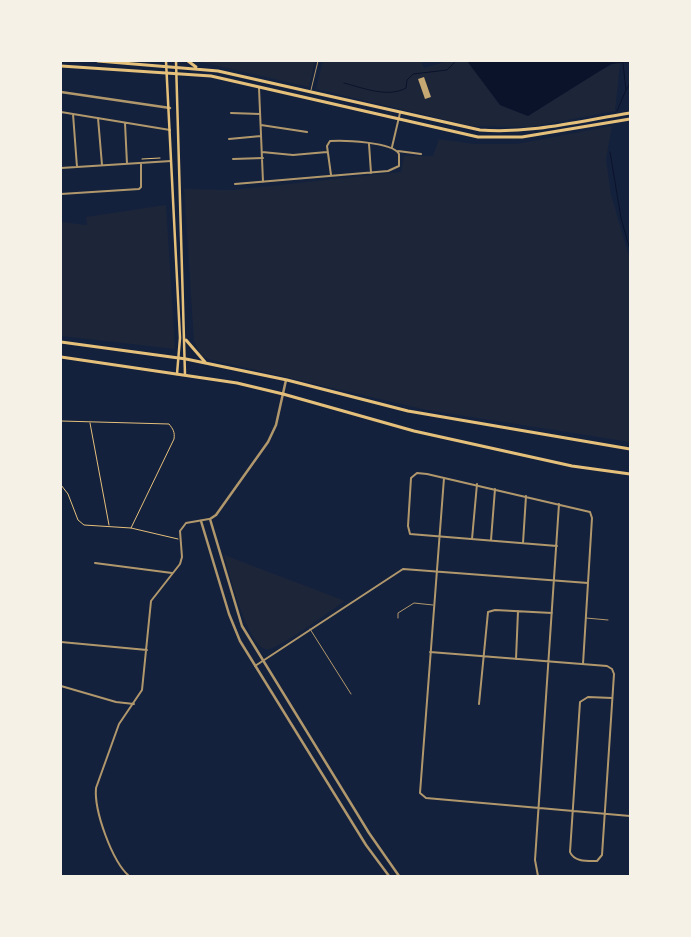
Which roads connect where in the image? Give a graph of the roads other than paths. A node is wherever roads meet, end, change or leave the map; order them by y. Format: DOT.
graph roads {
  1 [pos="98,61"];
  2 [pos="188,61"];
  3 [pos="318,61"];
  4 [pos="166,63"];
  5 [pos="176,64"];
  6 [pos="61,66"];
  7 [pos="198,68"];
  8 [pos="167,72"];
  9 [pos="176,72"];
  10 [pos="259,88"];
  11 [pos="61,92"];
  12 [pos="311,92"];
  13 [pos="310,100"];
  14 [pos="170,108"];
  15 [pos="61,112"];
  16 [pos="231,113"];
  17 [pos="400,113"];
  18 [pos="630,113"];
  19 [pos="73,114"];
  20 [pos="260,114"];
  21 [pos="98,118"];
  22 [pos="398,119"];
  23 [pos="630,119"];
  24 [pos="125,123"];
  25 [pos="261,124"];
  26 [pos="170,130"];
  27 [pos="307,132"];
  28 [pos="262,136"];
  29 [pos="229,139"];
  30 [pos="369,144"];
  31 [pos="392,147"];
  32 [pos="262,152"];
  33 [pos="328,152"];
  34 [pos="398,152"];
  35 [pos="421,154"];
  36 [pos="262,158"];
  37 [pos="233,159"];
  38 [pos="171,161"];
  39 [pos="141,163"];
  40 [pos="127,164"];
  41 [pos="102,165"];
  42 [pos="77,167"];
  43 [pos="61,168"];
  44 [pos="371,173"];
  45 [pos="331,176"];
  46 [pos="264,182"];
  47 [pos="235,184"];
  48 [pos="61,194"];
  49 [pos="186,340"];
  50 [pos="61,342"];
  51 [pos="61,357"];
  52 [pos="178,358"];
  53 [pos="186,360"];
  54 [pos="206,363"];
  55 [pos="177,374"];
  56 [pos="185,375"];
  57 [pos="286,380"];
  58 [pos="283,394"];
  59 [pos="630,449"];
  60 [pos="630,474"];
  61 [pos="444,478"];
  62 [pos="477,484"];
  63 [pos="494,490"];
  64 [pos="526,496"];
  65 [pos="559,504"];
  66 [pos="210,519"];
  67 [pos="201,521"];
  68 [pos="439,537"];
  69 [pos="472,539"];
  70 [pos="491,540"];
  71 [pos="523,543"];
  72 [pos="557,546"];
  73 [pos="95,563"];
  74 [pos="437,571"];
  75 [pos="173,573"];
  76 [pos="553,580"];
  77 [pos="588,583"];
  78 [pos="434,605"];
  79 [pos="518,611"];
  80 [pos="552,613"];
  81 [pos="398,618"];
  82 [pos="586,618"];
  83 [pos="608,620"];
  84 [pos="310,629"];
  85 [pos="61,642"];
  86 [pos="147,650"];
  87 [pos="430,652"];
  88 [pos="482,657"];
  89 [pos="516,659"];
  90 [pos="262,661"];
  91 [pos="549,661"];
  92 [pos="583,664"];
  93 [pos="256,666"];
  94 [pos="61,686"];
  95 [pos="351,694"];
  96 [pos="612,698"];
  97 [pos="134,704"];
  98 [pos="479,704"];
  99 [pos="539,809"];
  100 [pos="573,812"];
  101 [pos="605,814"];
  102 [pos="630,816"];
  103 [pos="129,876"];
  104 [pos="389,876"];
  105 [pos="399,876"];
  106 [pos="538,876"];
  1 -- 4 [label="main road"];
  2 -- 7 [label="main road"];
  3 -- 12 [label="lane"];
  4 -- 5 [label="main road"];
  4 -- 8 [label="main road"];
  5 -- 7 [label="main road"];
  5 -- 9 [label="main road"];
  6 -- 8 [label="main road"];
  7 -- 12 [label="main road"];
  8 -- 9 [label="main road"];
  8 -- 14 [label="main road"];
  9 -- 10 [label="main road"];
  9 -- 49 [label="main road"];
  10 -- 13 [label="main road"];
  10 -- 20 [label="street"];
  11 -- 14 [label="street"];
  12 -- 13 [label="lane"];
  12 -- 17 [label="main road"];
  13 -- 22 [label="main road"];
  14 -- 26 [label="main road"];
  15 -- 19 [label="street"];
  16 -- 20 [label="street"];
  17 -- 18 [label="main road"];
  17 -- 22 [label="street"];
  19 -- 21 [label="street"];
  19 -- 42 [label="street"];
  20 -- 25 [label="street"];
  21 -- 24 [label="street"];
  21 -- 41 [label="street"];
  22 -- 23 [label="main road"];
  22 -- 31 [label="street"];
  24 -- 26 [label="street"];
  24 -- 40 [label="street"];
  25 -- 27 [label="street"];
  25 -- 28 [label="street"];
  26 -- 38 [label="main road"];
  28 -- 29 [label="street"];
  28 -- 32 [label="street"];
  30 -- 31 [label="street"];
  30 -- 33 [label="street"];
  30 -- 44 [label="street"];
  31 -- 34 [label="street"];
  32 -- 33 [label="street"];
  32 -- 36 [label="street"];
  33 -- 45 [label="street"];
  34 -- 35 [label="street"];
  34 -- 44 [label="street"];
  36 -- 37 [label="street"];
  36 -- 46 [label="street"];
  38 -- 39 [label="street"];
  38 -- 52 [label="main road"];
  39 -- 40 [label="street"];
  39 -- 48 [label="street"];
  40 -- 41 [label="street"];
  41 -- 42 [label="street"];
  42 -- 43 [label="street"];
  44 -- 45 [label="street"];
  45 -- 46 [label="street"];
  46 -- 47 [label="street"];
  49 -- 53 [label="main road"];
  49 -- 54 [label="main road"];
  50 -- 52 [label="main road"];
  51 -- 55 [label="main road"];
  52 -- 53 [label="main road"];
  52 -- 55 [label="main road"];
  53 -- 54 [label="main road"];
  53 -- 56 [label="main road"];
  54 -- 57 [label="main road"];
  55 -- 56 [label="main road"];
  56 -- 58 [label="main road"];
  57 -- 58 [label="street"];
  57 -- 59 [label="main road"];
  58 -- 60 [label="main road"];
  58 -- 66 [label="street"];
  61 -- 62 [label="street"];
  61 -- 68 [label="street"];
  61 -- 68 [label="street"];
  62 -- 63 [label="street"];
  62 -- 69 [label="street"];
  63 -- 64 [label="street"];
  63 -- 70 [label="street"];
  64 -- 65 [label="street"];
  64 -- 71 [label="street"];
  65 -- 72 [label="street"];
  65 -- 77 [label="street"];
  66 -- 67 [label="street"];
  66 -- 90 [label="street"];
  67 -- 75 [label="street"];
  67 -- 93 [label="street"];
  68 -- 69 [label="street"];
  68 -- 74 [label="street"];
  69 -- 70 [label="street"];
  70 -- 71 [label="street"];
  71 -- 72 [label="street"];
  72 -- 76 [label="street"];
  73 -- 75 [label="street"];
  74 -- 76 [label="street"];
  74 -- 78 [label="street"];
  74 -- 84 [label="street"];
  75 -- 86 [label="street"];
  76 -- 77 [label="street"];
  76 -- 80 [label="street"];
  77 -- 82 [label="street"];
  78 -- 81 [label="lane"];
  78 -- 87 [label="street"];
  79 -- 80 [label="street"];
  79 -- 88 [label="street"];
  79 -- 89 [label="street"];
  80 -- 91 [label="street"];
  82 -- 83 [label="lane"];
  82 -- 92 [label="street"];
  84 -- 90 [label="street"];
  84 -- 95 [label="lane"];
  85 -- 86 [label="street"];
  86 -- 97 [label="street"];
  87 -- 88 [label="street"];
  87 -- 99 [label="street"];
  88 -- 89 [label="street"];
  88 -- 98 [label="street"];
  89 -- 91 [label="street"];
  90 -- 93 [label="street"];
  90 -- 105 [label="street"];
  91 -- 92 [label="street"];
  91 -- 99 [label="street"];
  92 -- 96 [label="street"];
  93 -- 104 [label="street"];
  94 -- 97 [label="street"];
  96 -- 100 [label="street"];
  96 -- 101 [label="street"];
  97 -- 103 [label="street"];
  99 -- 100 [label="street"];
  99 -- 106 [label="street"];
  100 -- 101 [label="street"];
  100 -- 101 [label="street"];
  101 -- 102 [label="street"];
}
